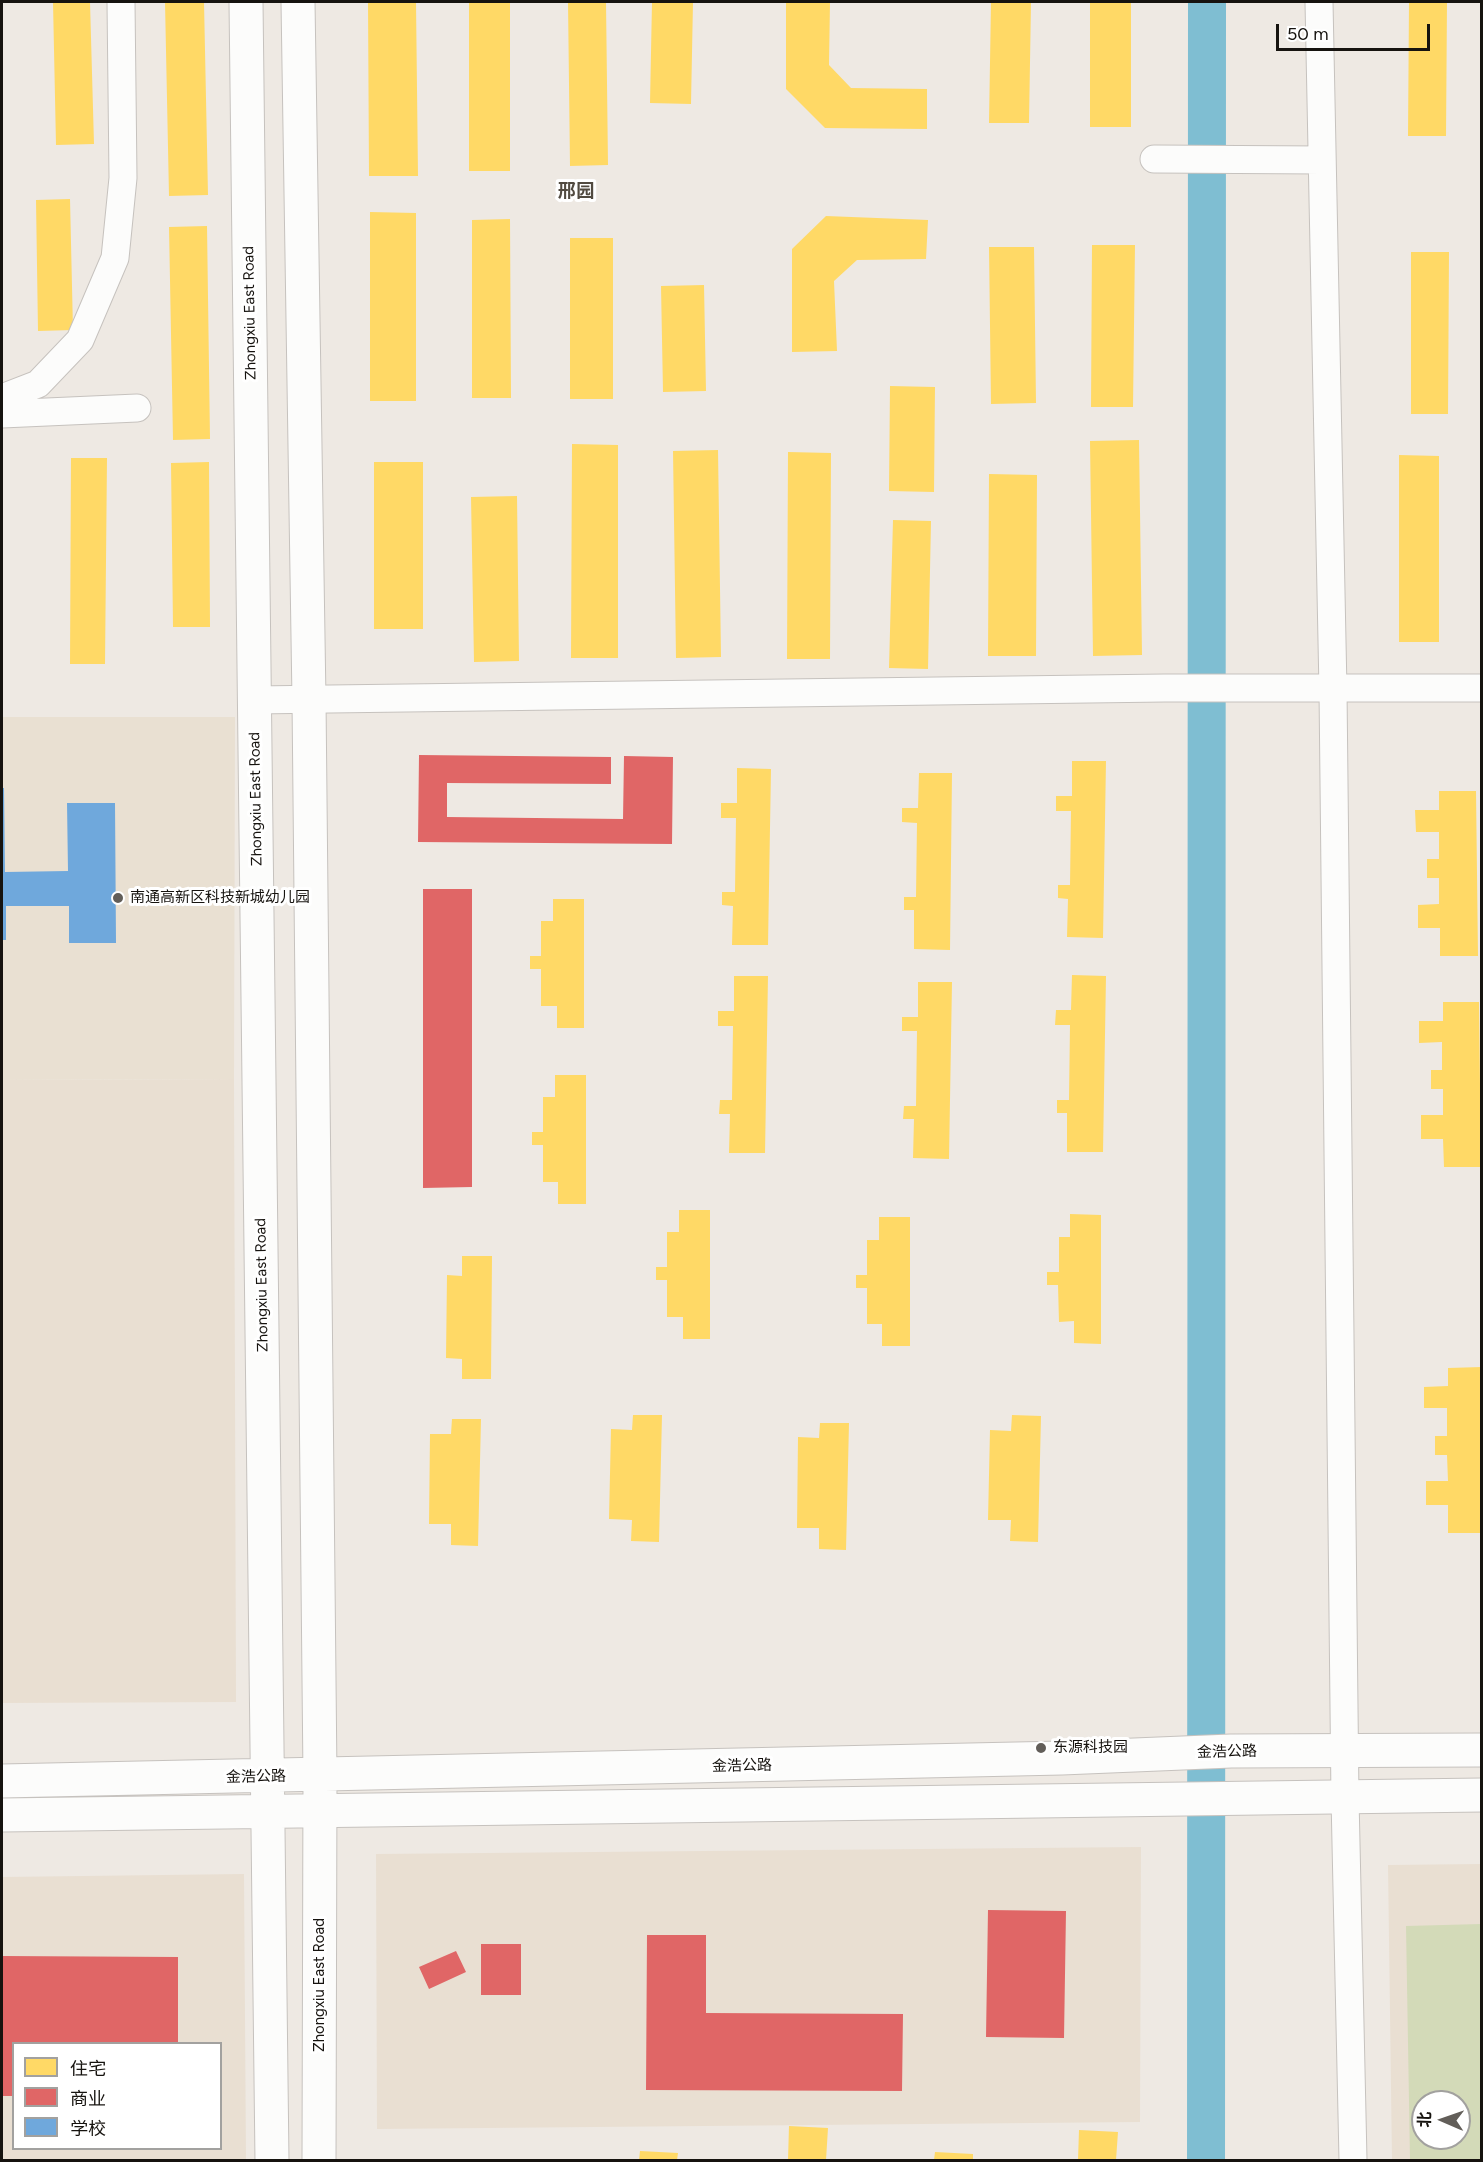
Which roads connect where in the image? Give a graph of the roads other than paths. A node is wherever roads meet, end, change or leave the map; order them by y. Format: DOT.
graph roads {
  1 [pos="121,2"];
  2 [pos="246,2"];
  3 [pos="298,2"];
  4 [pos="1319,2"];
  5 [pos="1160,159"];
  6 [pos="1322,160"];
  7 [pos="2,398"];
  8 [pos="137,408"];
  9 [pos="2,414"];
  10 [pos="1482,688"];
  11 [pos="1333,690"];
  12 [pos="254,700"];
  13 [pos="309,700"];
  14 [pos="1482,1750"];
  15 [pos="1345,1751"];
  16 [pos="320,1776"];
  17 [pos="268,1777"];
  18 [pos="2,1781"];
  19 [pos="1482,1795"];
  20 [pos="1345,1798"];
  21 [pos="269,1809"];
  22 [pos="320,1809"];
  23 [pos="2,1815"];
  24 [pos="272,2160"];
  25 [pos="319,2160"];
  26 [pos="1353,2160"];
  1 -- 7 [label="street"];
  2 -- 12 [label="main road, Zhongxiu East Road"];
  3 -- 13 [label="main road"];
  4 -- 6 [label="street"];
  5 -- 6 [label="street"];
  6 -- 11 [label="street"];
  8 -- 9 [label="street"];
  10 -- 11 [label="street"];
  11 -- 13 [label="street"];
  11 -- 15 [label="street"];
  12 -- 13 [label="street"];
  12 -- 17 [label="main road, Zhongxiu East Road"];
  13 -- 16 [label="main road"];
  14 -- 15 [label="main road, 金浩公路"];
  15 -- 16 [label="main road, 金浩公路"];
  15 -- 20 [label="street"];
  16 -- 17 [label="main road, 金浩公路"];
  16 -- 22 [label="main road, Zhongxiu East Road"];
  17 -- 18 [label="main road, 金浩公路"];
  17 -- 21 [label="main road, Zhongxiu East Road"];
  19 -- 20 [label="main road"];
  20 -- 22 [label="main road"];
  20 -- 26 [label="street"];
  21 -- 22 [label="main road"];
  21 -- 23 [label="main road"];
  21 -- 24 [label="main road"];
  22 -- 25 [label="main road, Zhongxiu East Road"];
}
